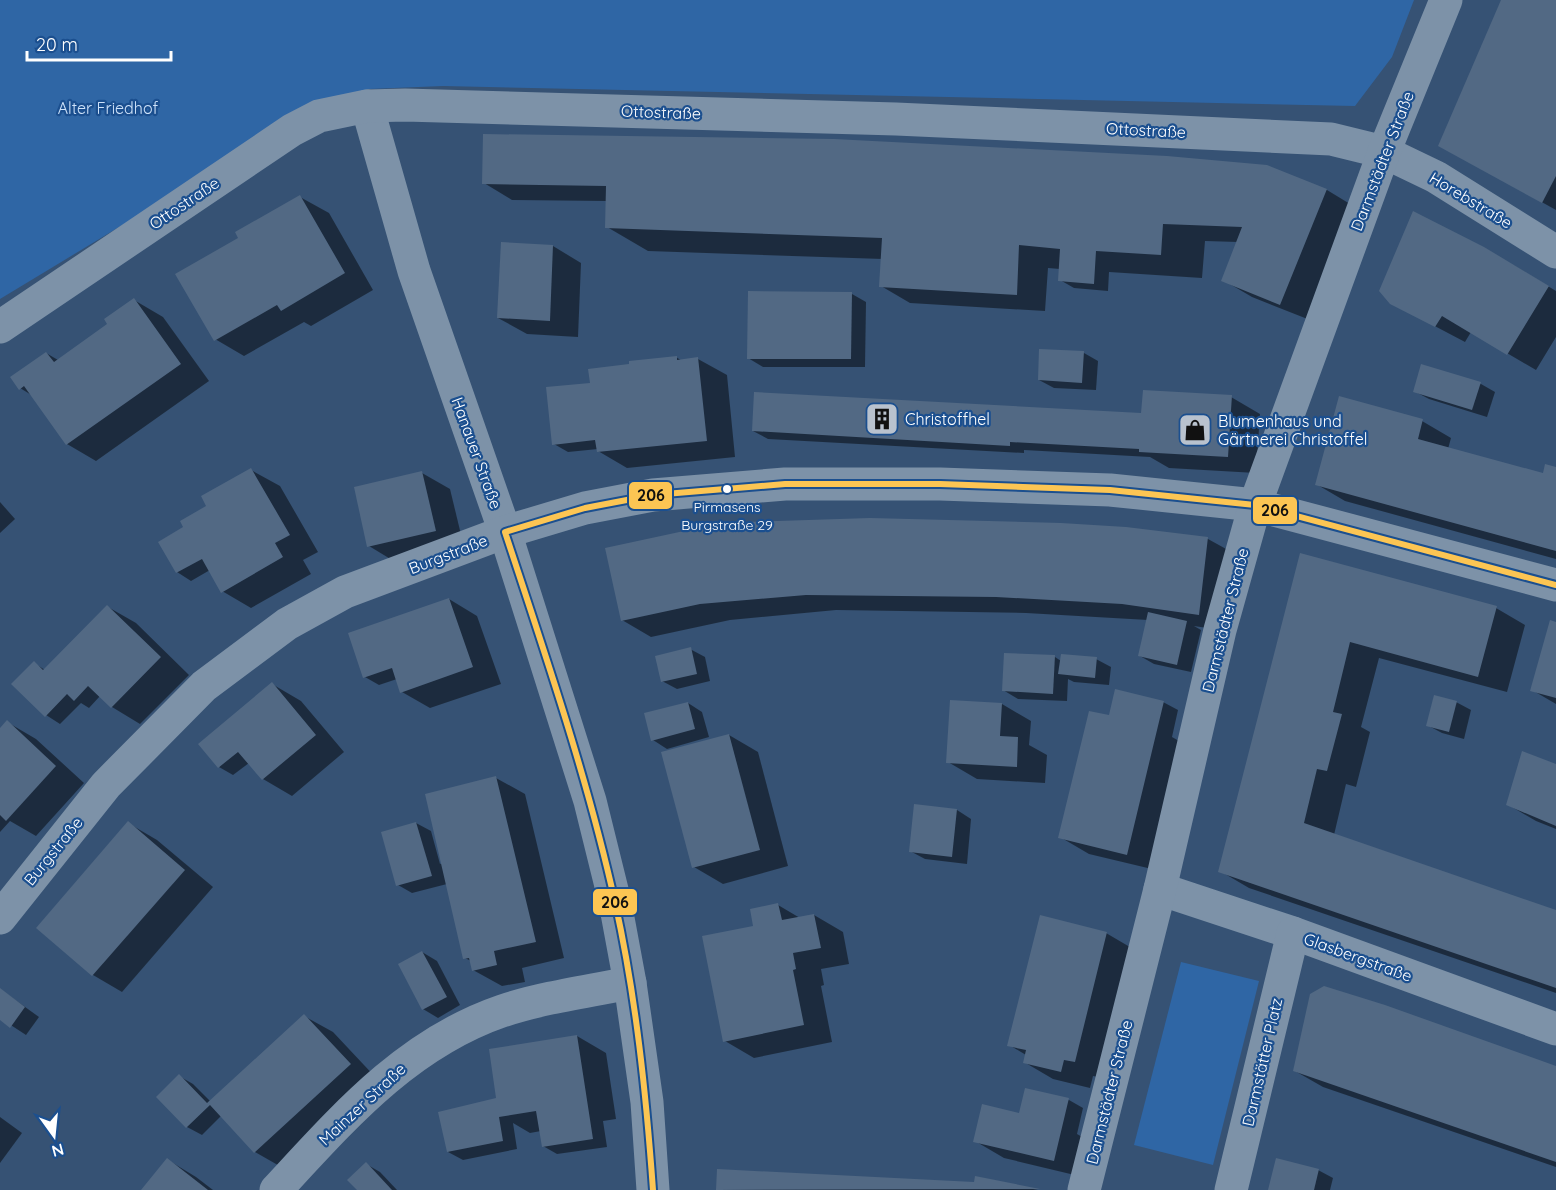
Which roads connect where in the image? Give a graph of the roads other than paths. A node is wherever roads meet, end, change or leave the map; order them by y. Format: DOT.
graph roads {
  1 [pos="1446,0"];
  2 [pos="367,106"];
  3 [pos="1384,152"];
  4 [pos="1556,252"];
  5 [pos="0,327"];
  6 [pos="1255,505"];
  7 [pos="505,532"];
  8 [pos="1556,585"];
  9 [pos="1160,889"];
  10 [pos="0,918"];
  11 [pos="1293,933"];
  12 [pos="630,983"];
  13 [pos="1556,1029"];
  14 [pos="276,1190"];
  15 [pos="654,1190"];
  16 [pos="1084,1190"];
  17 [pos="1231,1190"];
  1 -- 3 [label="street, Darmstädter Straße"];
  2 -- 3 [label="street, Ottostraße"];
  2 -- 5 [label="street, Ottostraße"];
  2 -- 7 [label="street, Hanauer Straße"];
  3 -- 4 [label="street, Horebstraße"];
  3 -- 6 [label="street, Darmstädter Straße"];
  6 -- 7 [label="street, Burgstraße"];
  6 -- 8 [label="street, Burgstraße"];
  6 -- 9 [label="street, Darmstädter Straße"];
  7 -- 10 [label="street, Burgstraße"];
  7 -- 12 [label="street, Hanauer Straße"];
  9 -- 11 [label="street, Glasbergstraße"];
  9 -- 16 [label="street, Darmstädter Straße"];
  11 -- 13 [label="street, Glasbergstraße"];
  11 -- 17 [label="street, Darmstätter Platz"];
  12 -- 14 [label="street, Mainzer Straße"];
  12 -- 15 [label="street, Hanauer Straße"];
}
